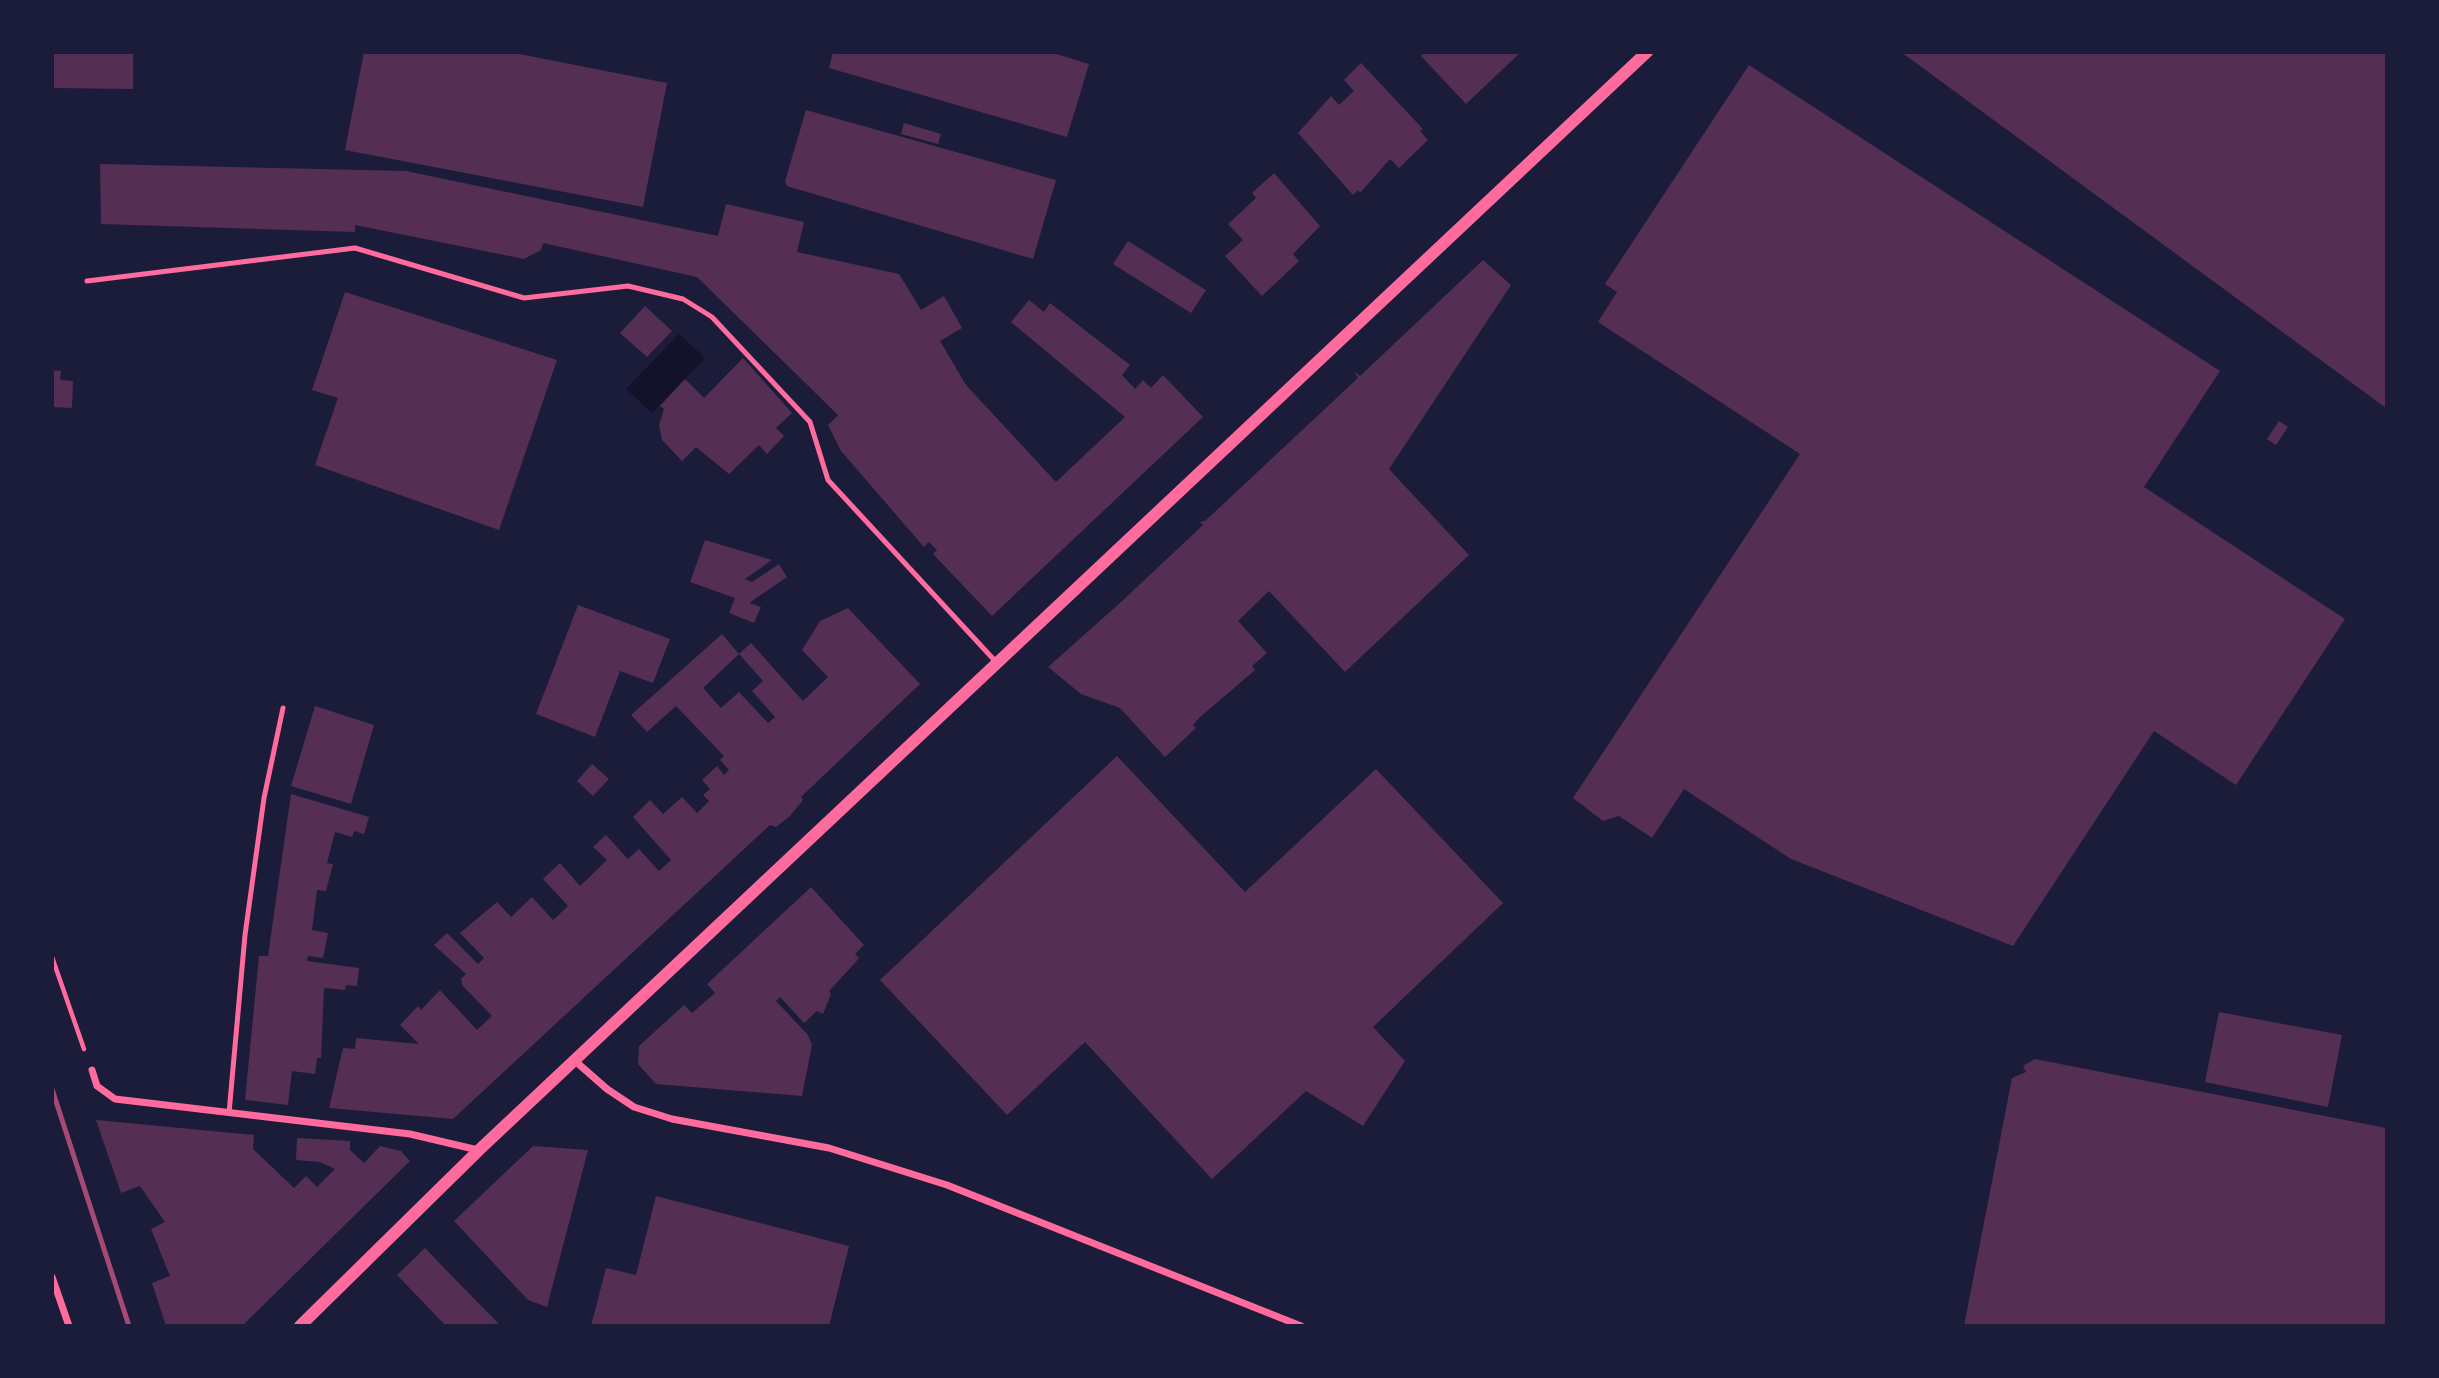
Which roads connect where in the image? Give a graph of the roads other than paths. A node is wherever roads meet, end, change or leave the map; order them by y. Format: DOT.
graph roads {
  1 [pos="1647,52"];
  2 [pos="88,281"];
  3 [pos="999,665"];
  4 [pos="283,708"];
  5 [pos="574,1060"];
  6 [pos="92,1070"];
  7 [pos="228,1115"];
  8 [pos="479,1150"];
  9 [pos="52,1277"];
  10 [pos="69,1325"];
  11 [pos="300,1325"];
  12 [pos="1301,1325"];
  1 -- 3 [label="street"];
  2 -- 3 [label="lane"];
  3 -- 5 [label="street"];
  4 -- 7 [label="lane"];
  5 -- 8 [label="street"];
  5 -- 12 [label="street"];
  6 -- 7 [label="street"];
  7 -- 8 [label="street"];
  8 -- 11 [label="street"];
  9 -- 10 [label="street"];
}
